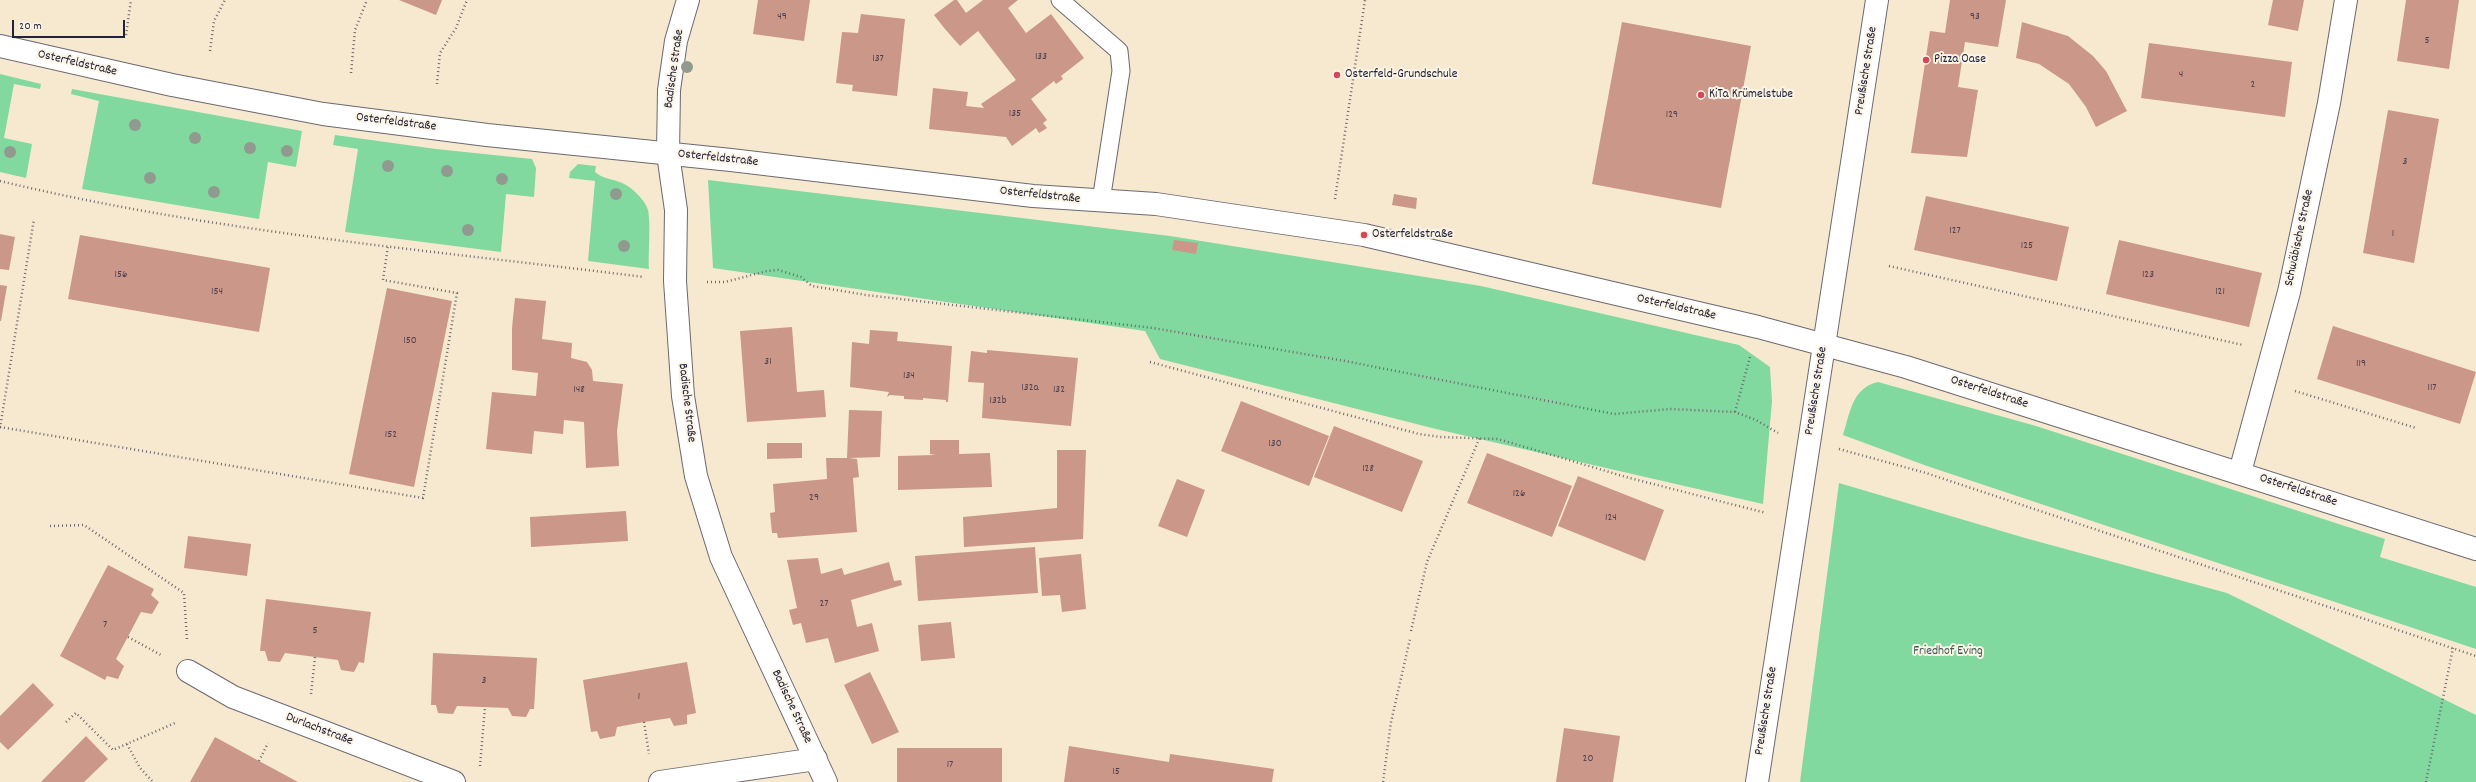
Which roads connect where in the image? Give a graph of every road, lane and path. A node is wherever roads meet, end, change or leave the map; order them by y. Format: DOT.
graph roads {
  1 [pos="131,0"];
  2 [pos="225,0"];
  3 [pos="367,0"];
  4 [pos="467,0"];
  5 [pos="688,0"];
  6 [pos="1060,0"];
  7 [pos="1365,0"];
  8 [pos="1877,0"];
  9 [pos="2346,0"];
  10 [pos="126,35"];
  11 [pos="0,46"];
  12 [pos="210,51"];
  13 [pos="351,73"];
  14 [pos="438,84"];
  15 [pos="668,154"];
  16 [pos="1338,179"];
  17 [pos="0,181"];
  18 [pos="1101,201"];
  19 [pos="34,219"];
  20 [pos="388,246"];
  21 [pos="1889,266"];
  22 [pos="675,281"];
  23 [pos="1758,327"];
  24 [pos="1825,344"];
  25 [pos="2272,352"];
  26 [pos="1150,362"];
  27 [pos="2264,381"];
  28 [pos="1735,412"];
  29 [pos="0,427"];
  30 [pos="2416,428"];
  31 [pos="1480,437"];
  32 [pos="1809,440"];
  33 [pos="2240,472"];
  34 [pos="1797,520"];
  35 [pos="50,526"];
  36 [pos="2476,549"];
  37 [pos="1411,631"];
  38 [pos="128,637"];
  39 [pos="1410,639"];
  40 [pos="2452,648"];
  41 [pos="161,655"];
  42 [pos="2476,656"];
  43 [pos="315,657"];
  44 [pos="188,671"];
  45 [pos="310,702"];
  46 [pos="485,707"];
  47 [pos="66,722"];
  48 [pos="175,723"];
  49 [pos="127,744"];
  50 [pos="816,759"];
  51 [pos="480,769"];
  52 [pos="153,782"];
  53 [pos="454,782"];
  54 [pos="660,782"];
  55 [pos="826,782"];
  56 [pos="1383,782"];
  57 [pos="1757,782"];
  58 [pos="2426,782"];
  1 -- 10 [label="path"];
  2 -- 12 [label="path"];
  3 -- 13 [label="path"];
  4 -- 14 [label="path"];
  5 -- 15 [label="street, Badische Straße"];
  6 -- 18 [label="lane"];
  7 -- 16 [label="path"];
  8 -- 24 [label="street, Preußische Straße"];
  9 -- 25 [label="street, Schwäbische Straße"];
  11 -- 15 [label="street, Osterfeldstraße"];
  15 -- 18 [label="street, Osterfeldstraße"];
  15 -- 22 [label="street, Badische Straße"];
  17 -- 20 [label="path"];
  18 -- 23 [label="street, Osterfeldstraße"];
  19 -- 29 [label="path"];
  20 -- 22 [label="path"];
  20 -- 29 [label="path"];
  21 -- 25 [label="path"];
  22 -- 28 [label="path"];
  22 -- 50 [label="street, Badische Straße"];
  23 -- 24 [label="street, Osterfeldstraße"];
  23 -- 28 [label="path"];
  24 -- 32 [label="street, Preußische Straße"];
  24 -- 33 [label="street, Osterfeldstraße"];
  25 -- 27 [label="street, Schwäbische Straße"];
  26 -- 31 [label="path"];
  27 -- 30 [label="path"];
  27 -- 33 [label="street, Schwäbische Straße"];
  28 -- 32 [label="path"];
  31 -- 34 [label="path"];
  31 -- 37 [label="path"];
  32 -- 34 [label="street, Preußische Straße"];
  32 -- 40 [label="path"];
  33 -- 36 [label="street, Osterfeldstraße"];
  34 -- 57 [label="street, Preußische Straße"];
  35 -- 44 [label="path"];
  38 -- 41 [label="path"];
  39 -- 56 [label="path"];
  40 -- 42 [label="path"];
  40 -- 58 [label="path"];
  43 -- 45 [label="path"];
  44 -- 53 [label="street, Durlachstraße"];
  46 -- 51 [label="path"];
  47 -- 49 [label="path"];
  48 -- 49 [label="path"];
  49 -- 52 [label="path"];
  50 -- 54 [label="street"];
  50 -- 55 [label="street, Badische Straße"];
}
